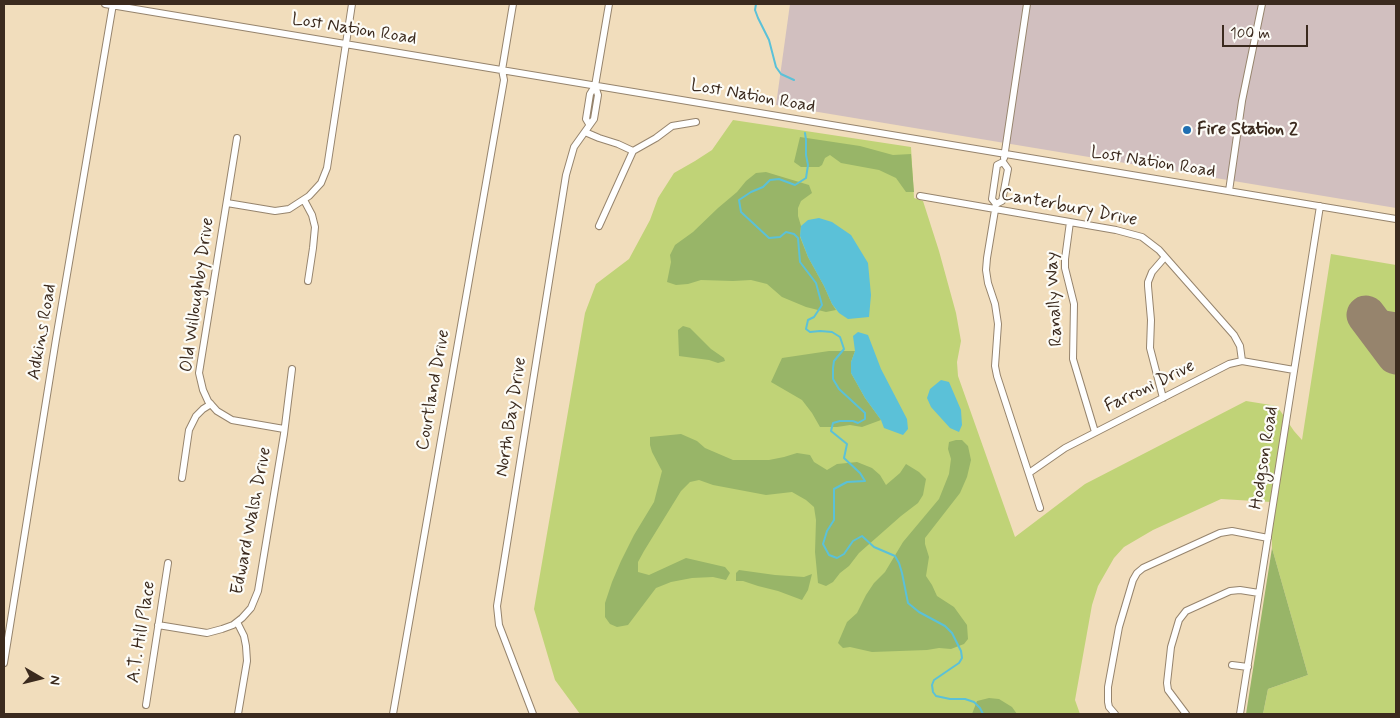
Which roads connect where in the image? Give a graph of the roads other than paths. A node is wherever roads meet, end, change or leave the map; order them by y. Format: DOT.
graph roads {
  1 [pos="105,4"];
  2 [pos="113,4"];
  3 [pos="352,4"];
  4 [pos="513,4"];
  5 [pos="609,4"];
  6 [pos="1027,4"];
  7 [pos="1262,4"];
  8 [pos="346,44"];
  9 [pos="502,70"];
  10 [pos="595,86"];
  11 [pos="696,122"];
  12 [pos="585,132"];
  13 [pos="237,138"];
  14 [pos="633,151"];
  15 [pos="1004,158"];
  16 [pos="1229,191"];
  17 [pos="920,196"];
  18 [pos="304,200"];
  19 [pos="227,202"];
  20 [pos="995,206"];
  21 [pos="1320,206"];
  22 [pos="1396,219"];
  23 [pos="1070,222"];
  24 [pos="598,226"];
  25 [pos="1165,257"];
  26 [pos="308,281"];
  27 [pos="1242,360"];
  28 [pos="292,369"];
  29 [pos="1294,370"];
  30 [pos="1163,398"];
  31 [pos="211,404"];
  32 [pos="284,429"];
  33 [pos="1095,432"];
  34 [pos="1029,474"];
  35 [pos="182,478"];
  36 [pos="1040,508"];
  37 [pos="1268,538"];
  38 [pos="168,563"];
  39 [pos="1259,593"];
  40 [pos="237,622"];
  41 [pos="158,625"];
  42 [pos="4,663"];
  43 [pos="1232,665"];
  44 [pos="1248,668"];
  45 [pos="146,705"];
  46 [pos="238,714"];
  47 [pos="393,714"];
  48 [pos="533,714"];
  49 [pos="1115,714"];
  50 [pos="1186,714"];
  51 [pos="1240,714"];
  1 -- 2 [label="street, Lost Nation Road"];
  2 -- 8 [label="street, Lost Nation Road"];
  2 -- 42 [label="street, Adkins Road"];
  3 -- 8 [label="street"];
  4 -- 9 [label="street, Courtland Drive"];
  5 -- 10 [label="street, North Bay Drive"];
  6 -- 15 [label="street"];
  7 -- 16 [label="street"];
  8 -- 9 [label="street, Lost Nation Road"];
  8 -- 18 [label="street"];
  9 -- 10 [label="street, Lost Nation Road"];
  9 -- 47 [label="street, Courtland Drive"];
  10 -- 12 [label="street, North Bay Drive"];
  10 -- 15 [label="street, Lost Nation Road"];
  11 -- 14 [label="street"];
  12 -- 14 [label="street"];
  12 -- 48 [label="street, North Bay Drive"];
  13 -- 19 [label="street, Old Willoughby Drive"];
  14 -- 24 [label="street"];
  15 -- 16 [label="street, Lost Nation Road"];
  15 -- 20 [label="street"];
  15 -- 20 [label="street"];
  16 -- 21 [label="street, Lost Nation Road"];
  17 -- 20 [label="street, Canterbury Drive"];
  18 -- 19 [label="street"];
  18 -- 26 [label="street"];
  19 -- 31 [label="street, Old Willoughby Drive"];
  20 -- 23 [label="street, Canterbury Drive"];
  20 -- 34 [label="street"];
  21 -- 22 [label="street, Lost Nation Road"];
  21 -- 29 [label="street, Hodgson Road"];
  23 -- 25 [label="street, Canterbury Drive"];
  23 -- 33 [label="street, Ranally Way"];
  25 -- 27 [label="street, Canterbury Drive"];
  25 -- 30 [label="street"];
  27 -- 29 [label="street"];
  27 -- 30 [label="street, Farroni Drive"];
  28 -- 32 [label="street, Edward Walsh Drive"];
  29 -- 37 [label="street, Hodgson Road"];
  30 -- 33 [label="street, Farroni Drive"];
  31 -- 32 [label="street, Old Willoughby Drive"];
  31 -- 35 [label="street"];
  32 -- 40 [label="street, Edward Walsh Drive"];
  33 -- 34 [label="street, Farroni Drive"];
  34 -- 36 [label="street"];
  37 -- 39 [label="street, Hodgson Road"];
  37 -- 49 [label="street"];
  38 -- 41 [label="street, A.T. Hill Place"];
  39 -- 44 [label="street, Hodgson Road"];
  39 -- 50 [label="street"];
  40 -- 41 [label="street, Edward Walsh Drive"];
  40 -- 46 [label="street"];
  41 -- 45 [label="street, A.T. Hill Place"];
  43 -- 44 [label="street"];
  44 -- 51 [label="street, Hodgson Road"];
}
